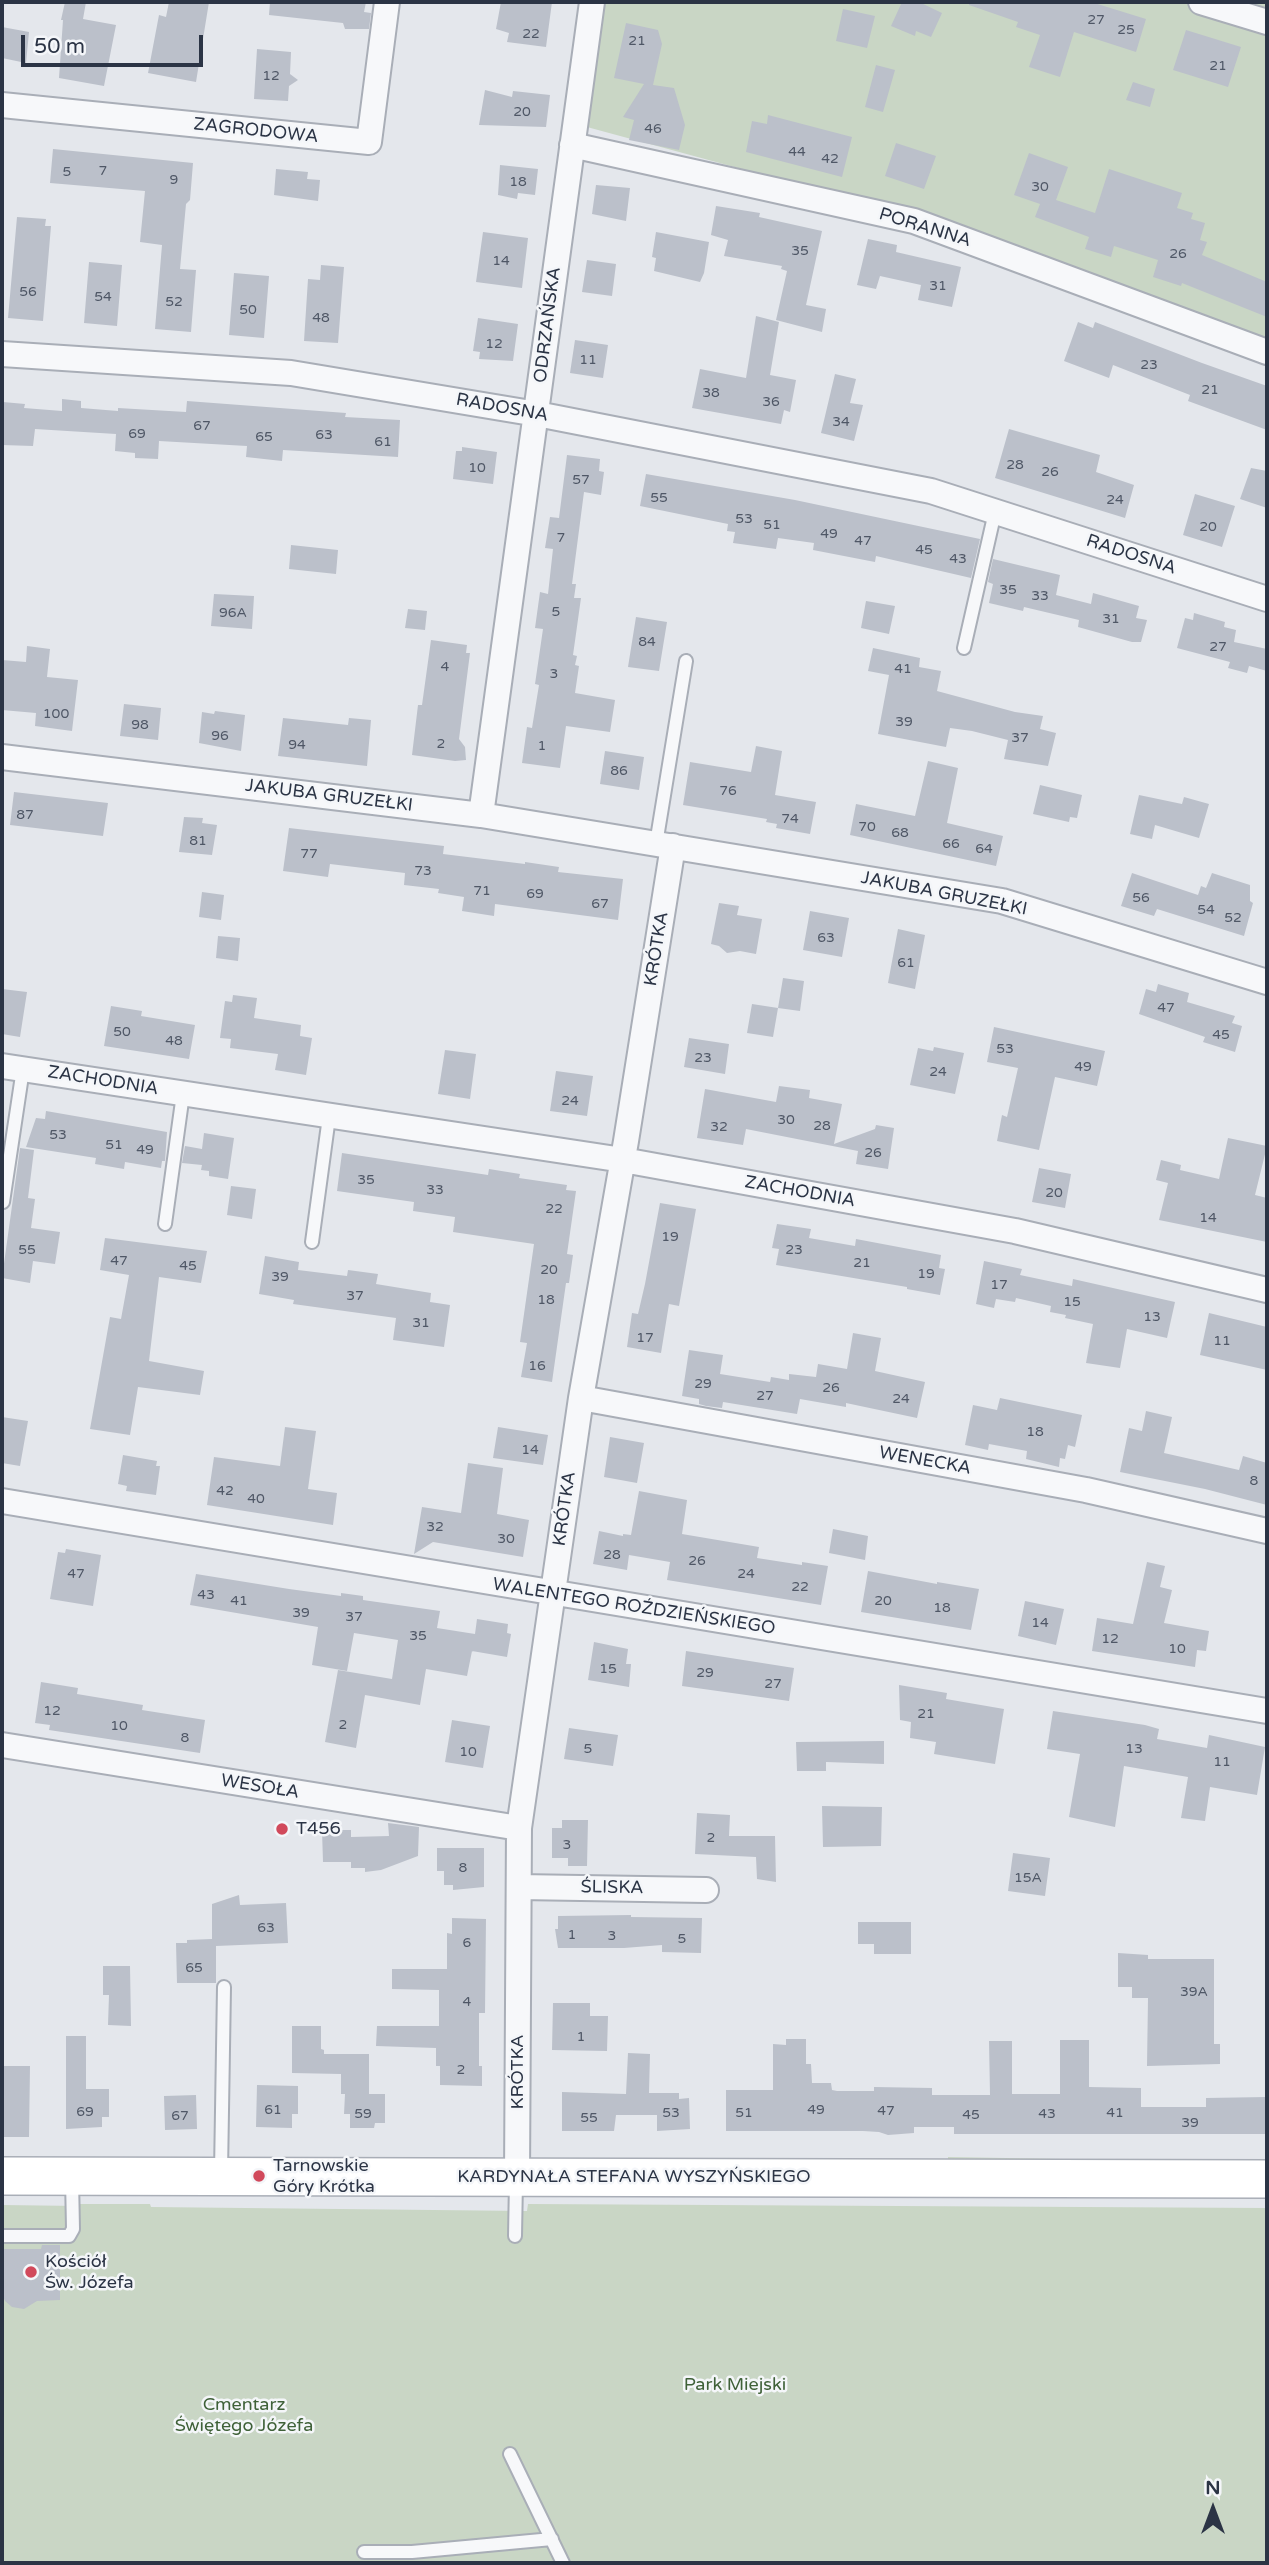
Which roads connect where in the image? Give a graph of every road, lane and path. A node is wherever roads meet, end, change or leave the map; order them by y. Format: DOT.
graph roads {
  1 [pos="387,2"];
  2 [pos="592,2"];
  3 [pos="1201,2"];
  4 [pos="1267,22"];
  5 [pos="2,105"];
  6 [pos="572,145"];
  7 [pos="1267,352"];
  8 [pos="2,354"];
  9 [pos="537,414"];
  10 [pos="995,512"];
  11 [pos="1267,599"];
  12 [pos="964,648"];
  13 [pos="686,661"];
  14 [pos="2,757"];
  15 [pos="481,815"];
  16 [pos="664,845"];
  17 [pos="1267,982"];
  18 [pos="12,1068"];
  19 [pos="183,1094"];
  20 [pos="329,1117"];
  21 [pos="623,1160"];
  22 [pos="3,1202"];
  23 [pos="165,1224"];
  24 [pos="312,1242"];
  25 [pos="1267,1290"];
  26 [pos="581,1398"];
  27 [pos="2,1501"];
  28 [pos="1267,1531"];
  29 [pos="552,1594"];
  30 [pos="1267,1711"];
  31 [pos="2,1745"];
  32 [pos="519,1828"];
  33 [pos="519,1886"];
  34 [pos="706,1890"];
  35 [pos="224,1987"];
  36 [pos="2,2176"];
  37 [pos="72,2176"];
  38 [pos="221,2176"];
  39 [pos="517,2177"];
  40 [pos="1267,2179"];
  41 [pos="2,2236"];
  42 [pos="515,2236"];
  43 [pos="510,2454"];
  44 [pos="552,2539"];
  45 [pos="364,2552"];
  46 [pos="563,2563"];
  1 -- 5 [label="street, ZAGRODOWA"];
  2 -- 6 [label="street, ODRZAŃSKA"];
  3 -- 4 [label="street"];
  6 -- 7 [label="street, PORANNA"];
  6 -- 9 [label="street, ODRZAŃSKA"];
  8 -- 9 [label="street, RADOSNA"];
  9 -- 10 [label="street, RADOSNA"];
  9 -- 15 [label="street, ODRZAŃSKA"];
  10 -- 11 [label="street, RADOSNA"];
  10 -- 12 [label="lane"];
  13 -- 16 [label="lane"];
  14 -- 15 [label="street, JAKUBA GRUZEŁKI"];
  15 -- 16 [label="street, JAKUBA GRUZEŁKI"];
  16 -- 17 [label="street, JAKUBA GRUZEŁKI"];
  16 -- 21 [label="street, KRÓTKA"];
  18 -- 19 [label="street, ZACHODNIA"];
  18 -- 22 [label="lane, ZACHODNIA"];
  19 -- 20 [label="street, ZACHODNIA"];
  19 -- 23 [label="lane, ZACHODNIA"];
  20 -- 21 [label="street, ZACHODNIA"];
  20 -- 24 [label="lane"];
  21 -- 25 [label="street, ZACHODNIA"];
  21 -- 26 [label="street, KRÓTKA"];
  26 -- 28 [label="street, WENECKA"];
  26 -- 29 [label="street, KRÓTKA"];
  27 -- 29 [label="street, WALENTEGO ROŹDZIEŃSKIEGO"];
  29 -- 30 [label="street, WALENTEGO ROŹDZIEŃSKIEGO"];
  29 -- 32 [label="street, KRÓTKA"];
  31 -- 32 [label="street, WESOŁA"];
  32 -- 33 [label="street, KRÓTKA"];
  33 -- 34 [label="street, ŚLISKA"];
  33 -- 39 [label="street, KRÓTKA"];
  35 -- 38 [label="lane"];
  36 -- 37 [label="street, KARDYNAŁA STEFANA WYSZYŃSKIEGO"];
  37 -- 38 [label="street, KARDYNAŁA STEFANA WYSZYŃSKIEGO"];
  37 -- 41 [label="lane"];
  38 -- 39 [label="street, KARDYNAŁA STEFANA WYSZYŃSKIEGO"];
  39 -- 40 [label="street, KARDYNAŁA STEFANA WYSZYŃSKIEGO"];
  39 -- 42 [label="lane"];
  43 -- 44 [label="lane"];
  44 -- 45 [label="lane"];
  44 -- 46 [label="lane"];
}
